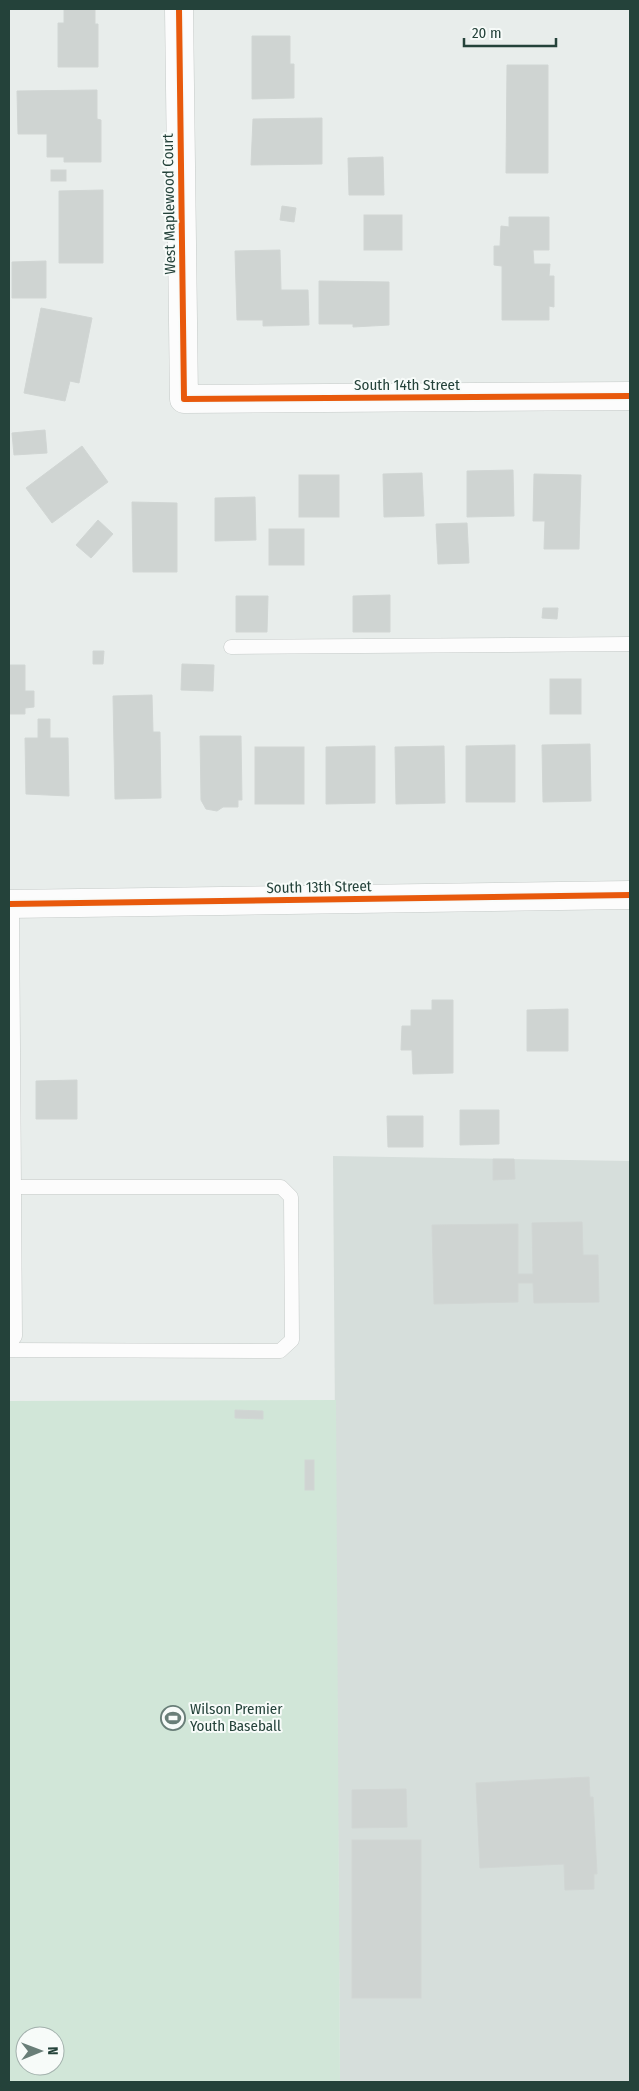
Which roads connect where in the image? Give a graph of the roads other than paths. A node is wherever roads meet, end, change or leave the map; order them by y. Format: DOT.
graph roads {
  1 [pos="179,9"];
  2 [pos="630,396"];
  3 [pos="184,399"];
  4 [pos="630,644"];
  5 [pos="231,647"];
  6 [pos="630,895"];
  7 [pos="10,904"];
  8 [pos="11,1102"];
  9 [pos="14,1187"];
  10 [pos="9,1345"];
  11 [pos="9,1350"];
  1 -- 3 [label="street, West Maplewood Court"];
  2 -- 3 [label="street, South 14th Street"];
  4 -- 5 [label="lane"];
  6 -- 7 [label="street, South 13th Street"];
  7 -- 8 [label="lane"];
  8 -- 9 [label="lane"];
  9 -- 10 [label="lane"];
  9 -- 11 [label="lane"];
}
